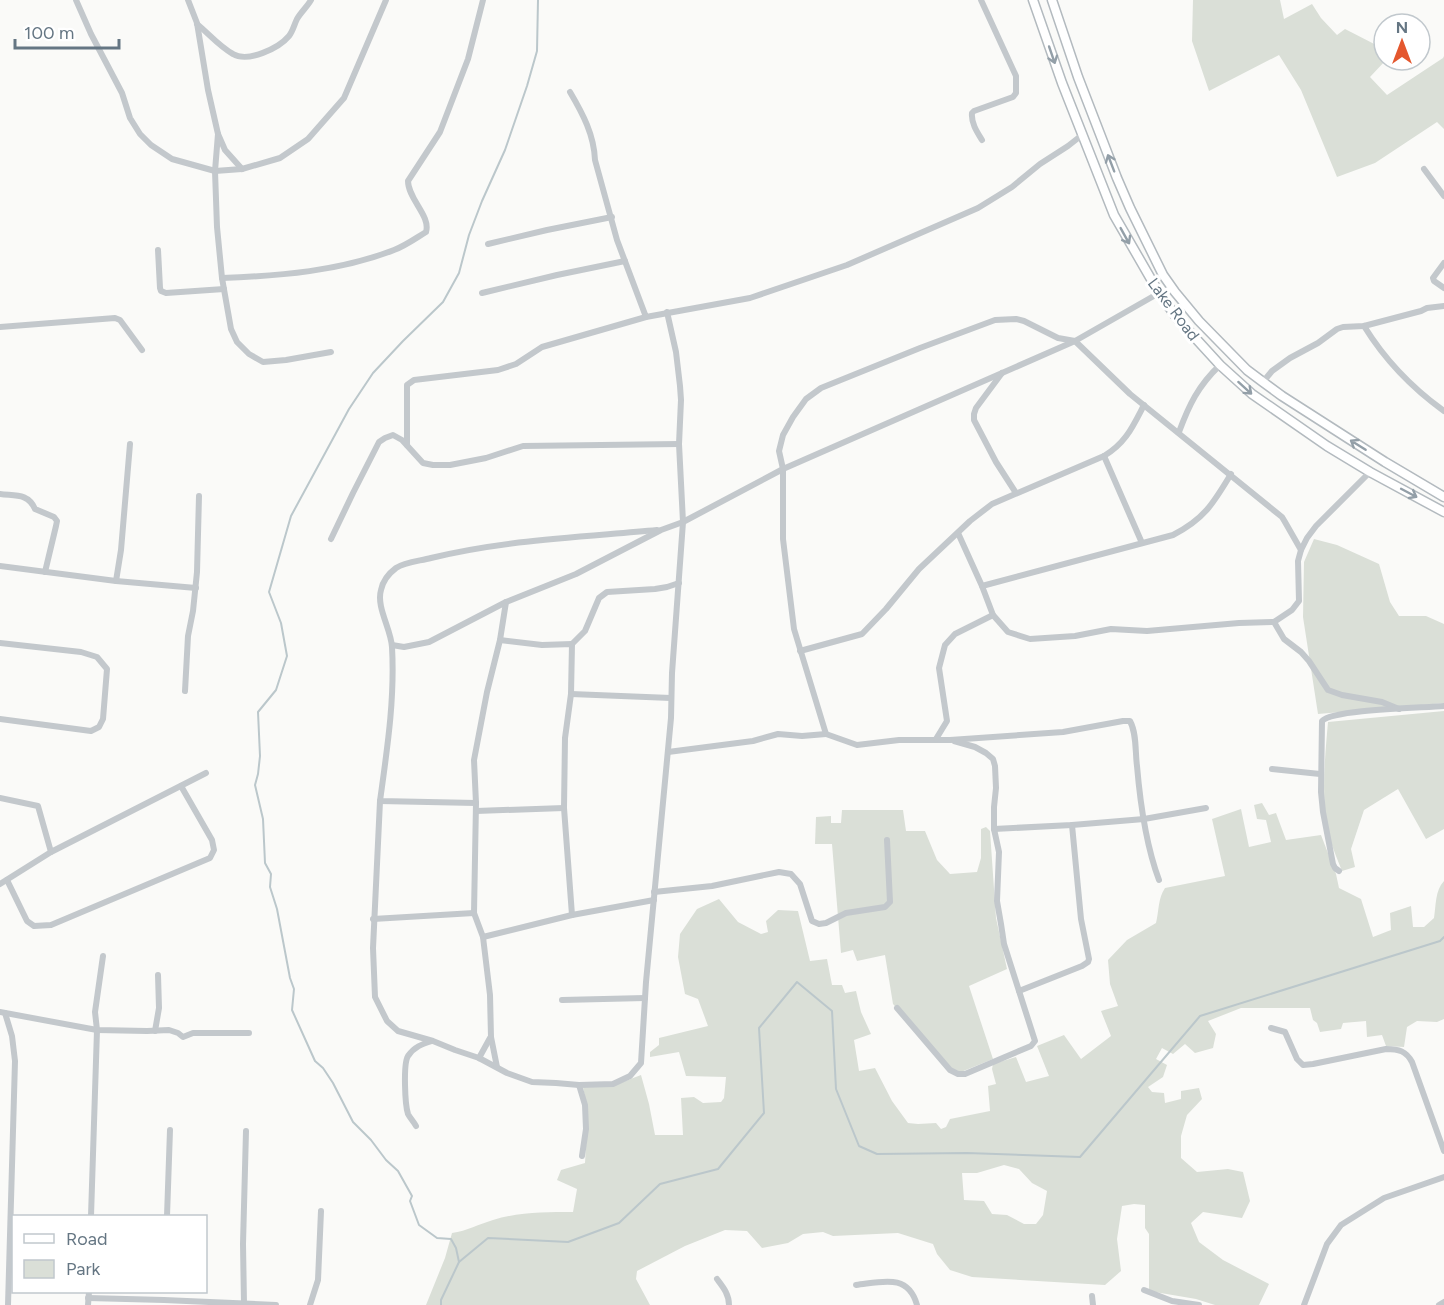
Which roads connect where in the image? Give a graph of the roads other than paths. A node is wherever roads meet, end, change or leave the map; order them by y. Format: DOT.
graph roads {
  1 [pos="76,0"];
  2 [pos="188,0"];
  3 [pos="311,0"];
  4 [pos="483,0"];
  5 [pos="981,0"];
  6 [pos="1033,0"];
  7 [pos="1052,0"];
  8 [pos="384,1"];
  9 [pos="197,23"];
  10 [pos="570,93"];
  11 [pos="218,134"];
  12 [pos="1082,135"];
  13 [pos="982,140"];
  14 [pos="242,169"];
  15 [pos="1424,169"];
  16 [pos="214,171"];
  17 [pos="1444,196"];
  18 [pos="612,217"];
  19 [pos="489,244"];
  20 [pos="158,250"];
  21 [pos="625,261"];
  22 [pos="1444,263"];
  23 [pos="222,278"];
  24 [pos="1444,288"];
  25 [pos="224,289"];
  26 [pos="1159,293"];
  27 [pos="482,294"];
  28 [pos="1444,306"];
  29 [pos="667,312"];
  30 [pos="646,317"];
  31 [pos="1364,326"];
  32 [pos="0,327"];
  33 [pos="1075,341"];
  34 [pos="142,350"];
  35 [pos="330,352"];
  36 [pos="1220,365"];
  37 [pos="1003,372"];
  38 [pos="1263,382"];
  39 [pos="1144,405"];
  40 [pos="1444,411"];
  41 [pos="1179,432"];
  42 [pos="130,444"];
  43 [pos="679,444"];
  44 [pos="407,445"];
  45 [pos="1104,456"];
  46 [pos="783,469"];
  47 [pos="1370,472"];
  48 [pos="1231,474"];
  49 [pos="1016,493"];
  50 [pos="0,494"];
  51 [pos="199,496"];
  52 [pos="1444,497"];
  53 [pos="1444,512"];
  54 [pos="683,522"];
  55 [pos="661,530"];
  56 [pos="958,533"];
  57 [pos="332,539"];
  58 [pos="1142,543"];
  59 [pos="1301,550"];
  60 [pos="0,566"];
  61 [pos="45,572"];
  62 [pos="116,581"];
  63 [pos="679,583"];
  64 [pos="982,586"];
  65 [pos="196,588"];
  66 [pos="506,602"];
  67 [pos="993,615"];
  68 [pos="1274,622"];
  69 [pos="500,640"];
  70 [pos="0,643"];
  71 [pos="572,644"];
  72 [pos="392,645"];
  73 [pos="800,651"];
  74 [pos="185,691"];
  75 [pos="571,694"];
  76 [pos="671,698"];
  77 [pos="1444,706"];
  78 [pos="1399,709"];
  79 [pos="0,719"];
  80 [pos="826,734"];
  81 [pos="936,739"];
  82 [pos="950,740"];
  83 [pos="668,752"];
  84 [pos="1272,769"];
  85 [pos="206,773"];
  86 [pos="1320,774"];
  87 [pos="181,786"];
  88 [pos="0,798"];
  89 [pos="380,801"];
  90 [pos="476,803"];
  91 [pos="564,808"];
  92 [pos="1206,808"];
  93 [pos="476,811"];
  94 [pos="1144,819"];
  95 [pos="1072,825"];
  96 [pos="994,829"];
  97 [pos="886,840"];
  98 [pos="51,852"];
  99 [pos="1339,871"];
  100 [pos="7,879"];
  101 [pos="1159,880"];
  102 [pos="0,884"];
  103 [pos="654,892"];
  104 [pos="654,900"];
  105 [pos="474,914"];
  106 [pos="572,915"];
  107 [pos="373,918"];
  108 [pos="483,937"];
  109 [pos="104,956"];
  110 [pos="159,975"];
  111 [pos="1018,991"];
  112 [pos="645,998"];
  113 [pos="562,1000"];
  114 [pos="897,1008"];
  115 [pos="3,1012"];
  116 [pos="1270,1028"];
  117 [pos="97,1030"];
  118 [pos="155,1031"];
  119 [pos="249,1033"];
  120 [pos="491,1037"];
  121 [pos="433,1041"];
  122 [pos="479,1058"];
  123 [pos="497,1067"];
  124 [pos="579,1085"];
  125 [pos="416,1126"];
  126 [pos="170,1130"];
  127 [pos="246,1131"];
  128 [pos="1444,1151"];
  129 [pos="582,1156"];
  130 [pos="1444,1177"];
  131 [pos="321,1211"];
  132 [pos="91,1215"];
  133 [pos="167,1215"];
  134 [pos="717,1279"];
  135 [pos="856,1285"];
  136 [pos="1144,1290"];
  137 [pos="165,1293"];
  138 [pos="1092,1296"];
  139 [pos="88,1298"];
  140 [pos="164,1300"];
  141 [pos="1444,1302"];
  142 [pos="244,1304"];
  143 [pos="8,1305"];
  144 [pos="276,1305"];
  145 [pos="310,1305"];
  146 [pos="729,1305"];
  147 [pos="917,1305"];
  148 [pos="1093,1305"];
  149 [pos="1199,1305"];
  150 [pos="1304,1305"];
  151 [pos="1439,1305"];
  1 -- 16 [label="street"];
  2 -- 9 [label="street"];
  3 -- 9 [label="street"];
  4 -- 23 [label="street"];
  5 -- 13 [label="street"];
  6 -- 12 [label="main road, Lake Road, one-way"];
  38 -- 7 [label="main road, Lake Road, one-way"];
  8 -- 14 [label="street"];
  9 -- 11 [label="street"];
  10 -- 18 [label="street"];
  11 -- 14 [label="street"];
  11 -- 16 [label="street"];
  12 -- 26 [label="main road, Lake Road, one-way"];
  12 -- 29 [label="street"];
  14 -- 16 [label="street"];
  15 -- 17 [label="street"];
  16 -- 23 [label="street"];
  18 -- 19 [label="street"];
  18 -- 21 [label="street"];
  20 -- 25 [label="street"];
  21 -- 27 [label="street"];
  21 -- 30 [label="street"];
  22 -- 24 [label="street"];
  23 -- 25 [label="street"];
  25 -- 35 [label="street"];
  26 -- 33 [label="street"];
  26 -- 36 [label="main road, Lake Road"];
  28 -- 31 [label="street"];
  29 -- 30 [label="street"];
  29 -- 43 [label="street"];
  30 -- 44 [label="street"];
  31 -- 38 [label="street"];
  31 -- 40 [label="street"];
  32 -- 34 [label="street"];
  33 -- 37 [label="street"];
  33 -- 39 [label="street"];
  33 -- 46 [label="street"];
  36 -- 41 [label="street"];
  36 -- 47 [label="main road, Lake Road, one-way"];
  37 -- 46 [label="street"];
  37 -- 49 [label="street"];
  52 -- 38 [label="main road, Lake Road, one-way"];
  39 -- 41 [label="street"];
  39 -- 45 [label="street"];
  41 -- 48 [label="street"];
  42 -- 62 [label="street"];
  43 -- 44 [label="street"];
  43 -- 54 [label="street"];
  44 -- 57 [label="street"];
  45 -- 49 [label="street"];
  45 -- 58 [label="street"];
  46 -- 54 [label="street"];
  46 -- 73 [label="street"];
  47 -- 53 [label="main road, Lake Road, one-way"];
  47 -- 59 [label="street"];
  48 -- 58 [label="street"];
  48 -- 59 [label="street"];
  49 -- 56 [label="street"];
  50 -- 61 [label="street"];
  51 -- 65 [label="street"];
  54 -- 55 [label="street"];
  54 -- 63 [label="street"];
  55 -- 66 [label="street"];
  55 -- 72 [label="street"];
  56 -- 64 [label="street"];
  56 -- 73 [label="street"];
  58 -- 64 [label="street"];
  59 -- 68 [label="street"];
  60 -- 61 [label="street"];
  61 -- 62 [label="street"];
  62 -- 65 [label="street"];
  63 -- 71 [label="street"];
  63 -- 76 [label="street"];
  64 -- 67 [label="street"];
  65 -- 74 [label="street"];
  66 -- 69 [label="street"];
  66 -- 72 [label="street"];
  67 -- 68 [label="street"];
  67 -- 81 [label="street"];
  68 -- 78 [label="street"];
  69 -- 71 [label="street"];
  69 -- 90 [label="street"];
  70 -- 79 [label="street"];
  71 -- 75 [label="street"];
  72 -- 89 [label="street"];
  73 -- 80 [label="street"];
  75 -- 76 [label="street"];
  75 -- 91 [label="street"];
  76 -- 83 [label="street"];
  77 -- 78 [label="street"];
  78 -- 86 [label="street"];
  80 -- 81 [label="street"];
  80 -- 83 [label="street"];
  81 -- 82 [label="street"];
  82 -- 94 [label="street"];
  82 -- 96 [label="street"];
  83 -- 103 [label="street"];
  84 -- 86 [label="street"];
  85 -- 87 [label="street"];
  86 -- 99 [label="street"];
  87 -- 98 [label="street"];
  87 -- 100 [label="street"];
  88 -- 98 [label="street"];
  89 -- 90 [label="street"];
  89 -- 107 [label="street"];
  90 -- 93 [label="street"];
  91 -- 93 [label="street"];
  91 -- 106 [label="street"];
  92 -- 94 [label="street"];
  93 -- 105 [label="street"];
  94 -- 95 [label="street"];
  94 -- 101 [label="street"];
  95 -- 96 [label="street"];
  95 -- 111 [label="street"];
  96 -- 111 [label="street"];
  97 -- 103 [label="street"];
  98 -- 100 [label="street"];
  100 -- 102 [label="street"];
  103 -- 104 [label="street"];
  104 -- 106 [label="street"];
  104 -- 112 [label="street"];
  105 -- 107 [label="street"];
  105 -- 108 [label="street"];
  106 -- 108 [label="street"];
  107 -- 121 [label="street"];
  108 -- 120 [label="street"];
  109 -- 117 [label="street"];
  110 -- 118 [label="street"];
  111 -- 114 [label="street"];
  112 -- 113 [label="street"];
  112 -- 124 [label="street"];
  115 -- 117 [label="street"];
  115 -- 143 [label="street"];
  116 -- 128 [label="street"];
  117 -- 118 [label="street"];
  117 -- 132 [label="street"];
  118 -- 119 [label="street"];
  120 -- 122 [label="street"];
  120 -- 123 [label="street"];
  121 -- 122 [label="street"];
  121 -- 125 [label="street"];
  122 -- 123 [label="street"];
  123 -- 124 [label="street"];
  124 -- 129 [label="street"];
  126 -- 133 [label="street"];
  127 -- 142 [label="street"];
  130 -- 150 [label="street"];
  131 -- 145 [label="street"];
  134 -- 146 [label="street"];
  135 -- 147 [label="street"];
  136 -- 149 [label="street"];
  137 -- 140 [label="street"];
  138 -- 148 [label="street"];
  139 -- 140 [label="street"];
  140 -- 142 [label="street"];
  141 -- 151 [label="street"];
  142 -- 144 [label="street"];
}
